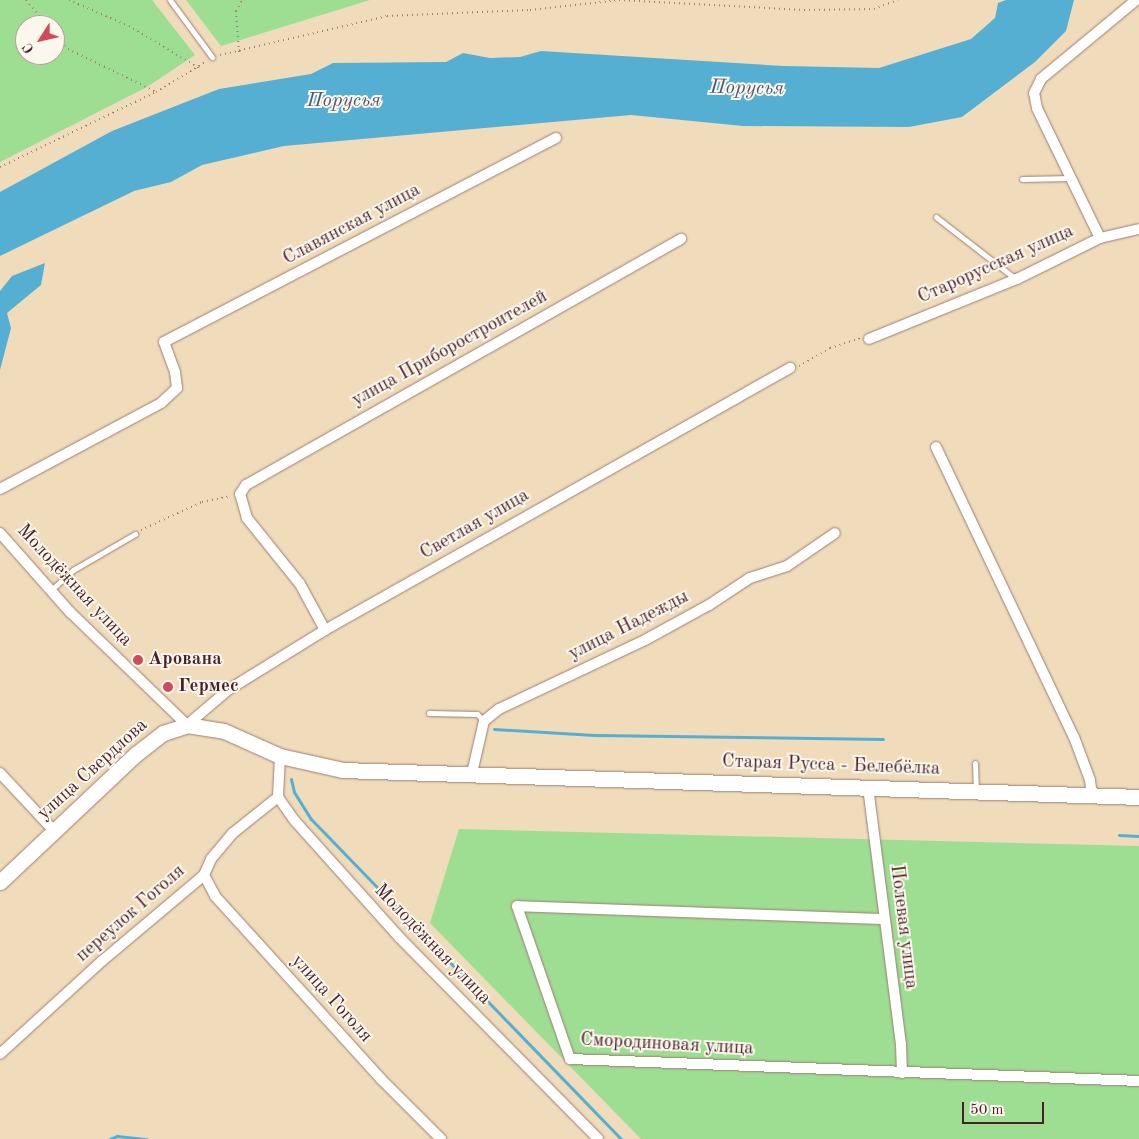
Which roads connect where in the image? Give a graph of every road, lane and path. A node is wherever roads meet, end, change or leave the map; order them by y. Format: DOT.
graph roads {
  1 [pos="26,0"];
  2 [pos="69,0"];
  3 [pos="79,0"];
  4 [pos="170,0"];
  5 [pos="242,0"];
  6 [pos="898,0"];
  7 [pos="1136,0"];
  8 [pos="78,5"];
  9 [pos="39,15"];
  10 [pos="65,46"];
  11 [pos="239,52"];
  12 [pos="212,57"];
  13 [pos="199,68"];
  14 [pos="156,92"];
  15 [pos="556,138"];
  16 [pos="0,167"];
  17 [pos="1072,178"];
  18 [pos="1022,179"];
  19 [pos="936,217"];
  20 [pos="1139,229"];
  21 [pos="1100,238"];
  22 [pos="682,239"];
  23 [pos="1017,279"];
  24 [pos="869,338"];
  25 [pos="806,363"];
  26 [pos="790,368"];
  27 [pos="936,447"];
  28 [pos="0,489"];
  29 [pos="240,494"];
  30 [pos="0,533"];
  31 [pos="835,533"];
  32 [pos="136,534"];
  33 [pos="50,590"];
  34 [pos="325,630"];
  35 [pos="429,713"];
  36 [pos="484,720"];
  37 [pos="187,725"];
  38 [pos="280,756"];
  39 [pos="975,763"];
  40 [pos="0,773"];
  41 [pos="472,773"];
  42 [pos="868,787"];
  43 [pos="976,791"];
  44 [pos="1092,796"];
  45 [pos="278,797"];
  46 [pos="1139,798"];
  47 [pos="54,831"];
  48 [pos="204,875"];
  49 [pos="0,882"];
  50 [pos="883,920"];
  51 [pos="0,1054"];
  52 [pos="902,1073"];
  53 [pos="1139,1081"];
  54 [pos="441,1139"];
  55 [pos="598,1139"];
  1 -- 9 [label="path"];
  2 -- 8 [label="path"];
  3 -- 8 [label="path"];
  4 -- 12 [label="lane"];
  5 -- 11 [label="path"];
  6 -- 11 [label="path"];
  7 -- 17 [label="street"];
  8 -- 13 [label="path"];
  10 -- 14 [label="path"];
  11 -- 12 [label="path"];
  12 -- 13 [label="path"];
  13 -- 14 [label="path"];
  14 -- 16 [label="path"];
  15 -- 28 [label="street, Славянская улица"];
  17 -- 18 [label="lane"];
  17 -- 21 [label="street"];
  19 -- 23 [label="lane"];
  20 -- 21 [label="street, Старорусская улица"];
  21 -- 23 [label="street, Старорусская улица"];
  22 -- 29 [label="street, улица Приборостроителей"];
  23 -- 24 [label="street, Старорусская улица"];
  24 -- 25 [label="path"];
  26 -- 34 [label="street, Светлая улица"];
  27 -- 44 [label="street"];
  29 -- 32 [label="path"];
  29 -- 34 [label="street"];
  30 -- 33 [label="street, Молодёжная улица"];
  31 -- 36 [label="street, улица Надежды"];
  32 -- 33 [label="lane"];
  33 -- 37 [label="street, Молодёжная улица"];
  34 -- 37 [label="street, Светлая улица"];
  35 -- 36 [label="lane"];
  36 -- 41 [label="street"];
  37 -- 38 [label="street"];
  37 -- 47 [label="street, улица Свердлова"];
  38 -- 41 [label="street"];
  38 -- 45 [label="street"];
  39 -- 43 [label="lane"];
  40 -- 47 [label="street"];
  41 -- 42 [label="street, Старая Русса - Белебёлка"];
  42 -- 43 [label="street, Старая Русса - Белебёлка"];
  42 -- 50 [label="street, Полевая улица"];
  43 -- 44 [label="street, Старая Русса - Белебёлка"];
  44 -- 46 [label="street, Старая Русса - Белебёлка"];
  45 -- 48 [label="street, переулок Гоголя"];
  45 -- 55 [label="street, Молодёжная улица"];
  47 -- 49 [label="street, улица Свердлова"];
  48 -- 51 [label="street, переулок Гоголя"];
  48 -- 54 [label="street, улица Гоголя"];
  50 -- 52 [label="street, Полевая улица"];
  50 -- 52 [label="street, Смородиновая улица"];
  52 -- 53 [label="street, Смородиновая улица"];
}
